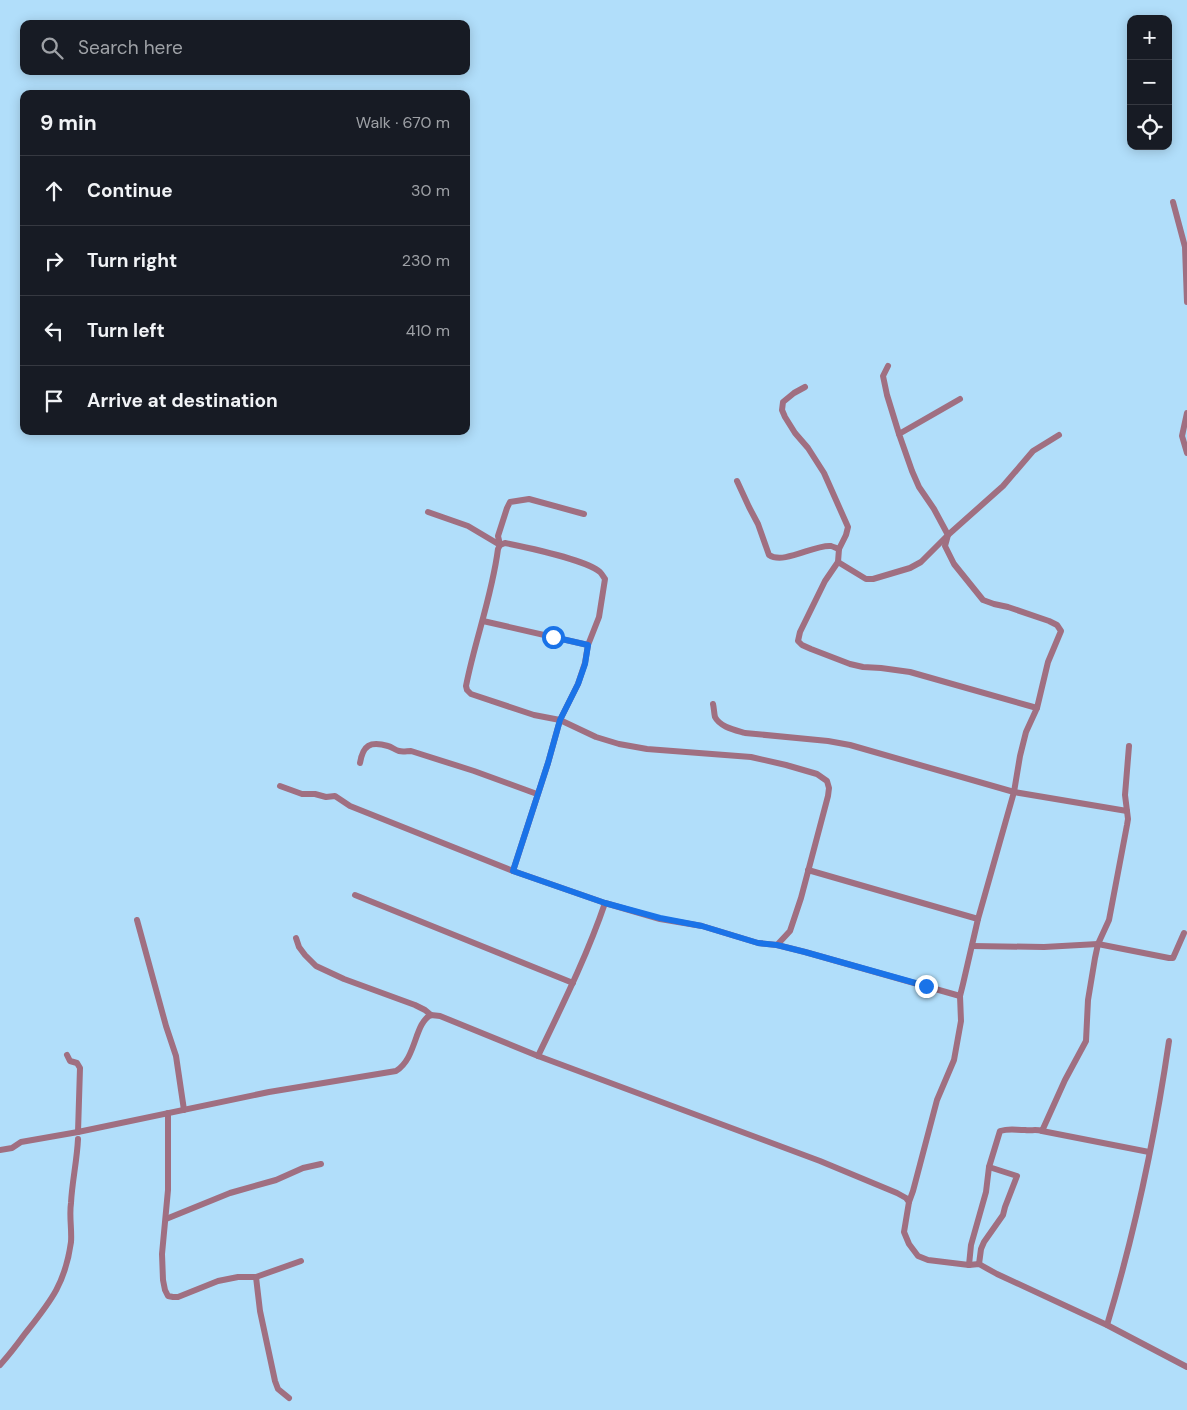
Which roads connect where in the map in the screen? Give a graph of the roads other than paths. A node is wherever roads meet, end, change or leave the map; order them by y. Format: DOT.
graph roads {
  1 [pos="1173,202"];
  2 [pos="1187,302"];
  3 [pos="888,366"];
  4 [pos="805,387"];
  5 [pos="960,399"];
  6 [pos="1187,413"];
  7 [pos="899,434"];
  8 [pos="1059,435"];
  9 [pos="1187,453"];
  10 [pos="737,481"];
  11 [pos="428,512"];
  12 [pos="584,514"];
  13 [pos="948,535"];
  14 [pos="500,545"];
  15 [pos="839,549"];
  16 [pos="838,562"];
  17 [pos="483,621"];
  18 [pos="588,645"];
  19 [pos="713,704"];
  20 [pos="1038,708"];
  21 [pos="560,720"];
  22 [pos="1130,746"];
  23 [pos="360,763"];
  24 [pos="280,786"];
  25 [pos="1014,792"];
  26 [pos="537,794"];
  27 [pos="1127,811"];
  28 [pos="808,870"];
  29 [pos="513,871"];
  30 [pos="355,895"];
  31 [pos="605,903"];
  32 [pos="978,919"];
  33 [pos="137,920"];
  34 [pos="1184,933"];
  35 [pos="296,938"];
  36 [pos="1098,944"];
  37 [pos="777,945"];
  38 [pos="972,946"];
  39 [pos="573,983"];
  40 [pos="960,996"];
  41 [pos="431,1014"];
  42 [pos="1170,1041"];
  43 [pos="67,1055"];
  44 [pos="538,1056"];
  45 [pos="184,1110"];
  46 [pos="168,1113"];
  47 [pos="1042,1131"];
  48 [pos="78,1136"];
  49 [pos="0,1150"];
  50 [pos="1149,1152"];
  51 [pos="321,1164"];
  52 [pos="989,1167"];
  53 [pos="909,1202"];
  54 [pos="166,1219"];
  55 [pos="301,1261"];
  56 [pos="979,1264"];
  57 [pos="969,1265"];
  58 [pos="256,1277"];
  59 [pos="1107,1325"];
  60 [pos="0,1365"];
  61 [pos="1187,1368"];
  62 [pos="289,1398"];
  1 -- 2 [label="street"];
  3 -- 7 [label="street"];
  4 -- 15 [label="street"];
  5 -- 7 [label="street"];
  6 -- 9 [label="street"];
  7 -- 13 [label="street"];
  8 -- 13 [label="street"];
  10 -- 15 [label="street"];
  11 -- 14 [label="street"];
  12 -- 14 [label="street"];
  13 -- 16 [label="street"];
  13 -- 20 [label="street"];
  14 -- 17 [label="street"];
  14 -- 18 [label="street"];
  15 -- 16 [label="street"];
  16 -- 20 [label="street"];
  17 -- 18 [label="street"];
  17 -- 21 [label="street"];
  18 -- 21 [label="street"];
  19 -- 25 [label="street"];
  20 -- 25 [label="street"];
  21 -- 26 [label="street"];
  21 -- 28 [label="street"];
  22 -- 27 [label="street"];
  23 -- 26 [label="street"];
  24 -- 29 [label="street"];
  25 -- 27 [label="street"];
  25 -- 32 [label="street"];
  26 -- 29 [label="street"];
  27 -- 36 [label="street"];
  28 -- 32 [label="street"];
  28 -- 37 [label="street"];
  29 -- 31 [label="street"];
  30 -- 39 [label="street"];
  31 -- 37 [label="street"];
  31 -- 39 [label="street"];
  32 -- 38 [label="street"];
  33 -- 45 [label="street"];
  34 -- 36 [label="street"];
  35 -- 41 [label="street"];
  36 -- 38 [label="street"];
  36 -- 47 [label="street"];
  37 -- 40 [label="street"];
  38 -- 40 [label="street"];
  39 -- 44 [label="street"];
  40 -- 53 [label="street"];
  41 -- 44 [label="street"];
  41 -- 45 [label="street"];
  42 -- 50 [label="street"];
  43 -- 48 [label="street"];
  44 -- 53 [label="street"];
  45 -- 46 [label="street"];
  46 -- 48 [label="street"];
  46 -- 54 [label="street"];
  47 -- 50 [label="street"];
  47 -- 52 [label="street"];
  48 -- 49 [label="street"];
  48 -- 60 [label="street"];
  50 -- 59 [label="street"];
  51 -- 54 [label="street"];
  52 -- 56 [label="street"];
  52 -- 57 [label="street"];
  53 -- 57 [label="street"];
  54 -- 58 [label="street"];
  55 -- 58 [label="street"];
  56 -- 57 [label="street"];
  56 -- 59 [label="street"];
  58 -- 62 [label="street"];
  59 -- 61 [label="street"];
}
